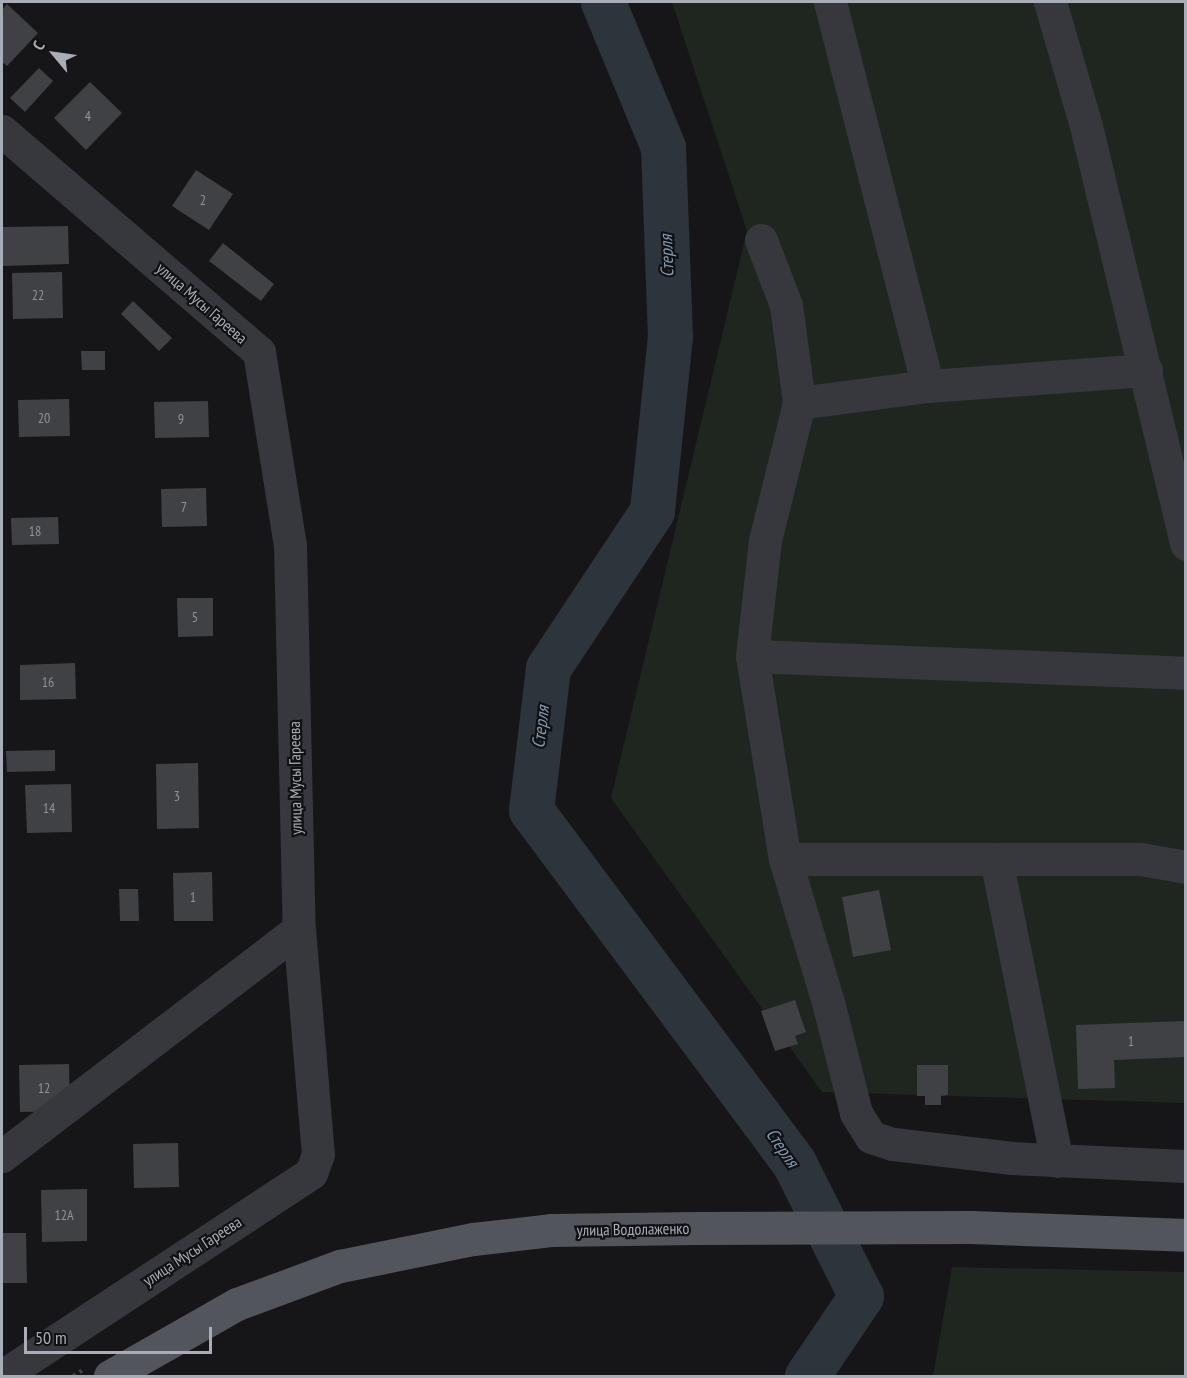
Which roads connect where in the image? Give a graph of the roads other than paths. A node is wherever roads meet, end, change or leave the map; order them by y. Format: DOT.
graph roads {
  1 [pos="830,2"];
  2 [pos="1050,2"];
  3 [pos="2,131"];
  4 [pos="761,240"];
  5 [pos="1146,370"];
  6 [pos="928,386"];
  7 [pos="799,403"];
  8 [pos="1185,544"];
  9 [pos="752,656"];
  10 [pos="1185,673"];
  11 [pos="785,859"];
  12 [pos="996,859"];
  13 [pos="1185,867"];
  14 [pos="298,929"];
  15 [pos="2,1156"];
  16 [pos="1057,1161"];
  17 [pos="1185,1166"];
  18 [pos="1185,1236"];
  19 [pos="2,1376"];
  20 [pos="110,1377"];
  1 -- 6 [label="street"];
  2 -- 5 [label="street"];
  3 -- 14 [label="street, улица Мусы Гареева"];
  4 -- 7 [label="street"];
  5 -- 6 [label="street"];
  5 -- 8 [label="street"];
  6 -- 7 [label="street"];
  7 -- 9 [label="street"];
  9 -- 10 [label="street"];
  9 -- 11 [label="street"];
  11 -- 12 [label="street"];
  11 -- 16 [label="street"];
  12 -- 13 [label="street"];
  12 -- 16 [label="street"];
  14 -- 15 [label="street"];
  14 -- 19 [label="street, улица Мусы Гареева"];
  16 -- 17 [label="street"];
  18 -- 20 [label="main road, улица Водолаженко"];
}
